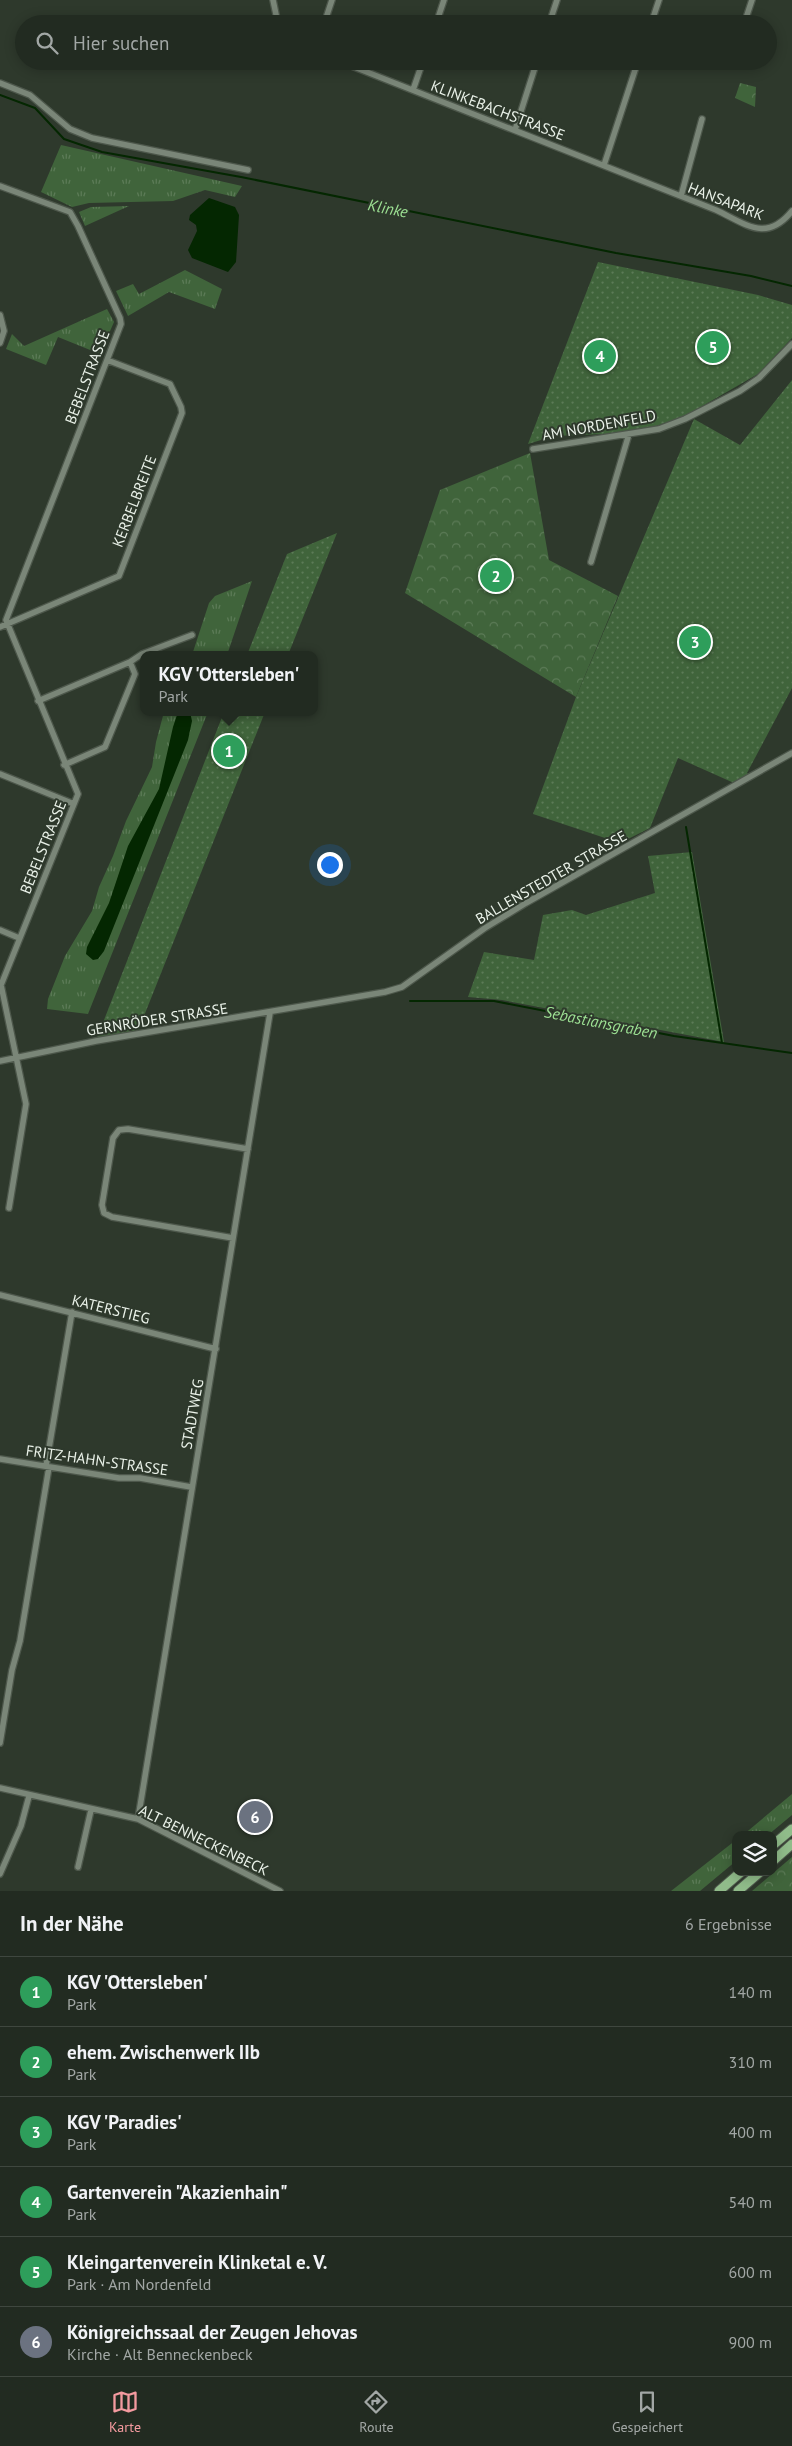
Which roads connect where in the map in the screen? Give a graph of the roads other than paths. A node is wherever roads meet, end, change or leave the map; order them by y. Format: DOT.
graph roads {
  1 [pos="274,0"];
  2 [pos="332,0"];
  3 [pos="444,0"];
  4 [pos="557,0"];
  5 [pos="659,0"];
  6 [pos="752,0"];
  7 [pos="276,15"];
  8 [pos="327,15"];
  9 [pos="439,15"];
  10 [pos="553,15"];
  11 [pos="654,15"];
  12 [pos="747,15"];
  13 [pos="362,70"];
  14 [pos="420,70"];
  15 [pos="534,70"];
  16 [pos="635,70"];
  17 [pos="0,83"];
  18 [pos="413,90"];
  19 [pos="702,119"];
  20 [pos="515,130"];
  21 [pos="604,165"];
  22 [pos="248,170"];
  23 [pos="647,183"];
  24 [pos="0,186"];
  25 [pos="681,196"];
  26 [pos="792,211"];
  27 [pos="0,315"];
  28 [pos="0,343"];
  29 [pos="792,344"];
  30 [pos="107,360"];
  31 [pos="630,434"];
  32 [pos="533,449"];
  33 [pos="591,562"];
  34 [pos="7,624"];
  35 [pos="0,627"];
  36 [pos="192,636"];
  37 [pos="150,651"];
  38 [pos="140,655"];
  39 [pos="130,662"];
  40 [pos="38,701"];
  41 [pos="792,754"];
  42 [pos="64,765"];
  43 [pos="0,774"];
  44 [pos="74,804"];
  45 [pos="0,930"];
  46 [pos="19,938"];
  47 [pos="318,1003"];
  48 [pos="2,1009"];
  49 [pos="270,1013"];
  50 [pos="17,1056"];
  51 [pos="0,1061"];
  52 [pos="248,1149"];
  53 [pos="9,1208"];
  54 [pos="233,1238"];
  55 [pos="0,1295"];
  56 [pos="72,1312"];
  57 [pos="216,1349"];
  58 [pos="0,1459"];
  59 [pos="47,1467"];
  60 [pos="191,1487"];
  61 [pos="0,1743"];
  62 [pos="0,1788"];
  63 [pos="29,1796"];
  64 [pos="91,1810"];
  65 [pos="138,1819"];
  66 [pos="792,1829"];
  67 [pos="777,1842"];
  68 [pos="792,1844"];
  69 [pos="777,1857"];
  70 [pos="78,1867"];
  71 [pos="0,1874"];
  72 [pos="736,1876"];
  73 [pos="755,1876"];
  74 [pos="280,1891"];
  75 [pos="719,1891"];
  76 [pos="738,1891"];
  1 -- 7 [label="street"];
  2 -- 8 [label="street"];
  3 -- 9 [label="street"];
  4 -- 10 [label="street"];
  5 -- 11 [label="street"];
  6 -- 12 [label="street"];
  13 -- 18 [label="street, KLINKEBACHSTRASSE"];
  14 -- 18 [label="street"];
  15 -- 20 [label="street"];
  16 -- 21 [label="street"];
  17 -- 22 [label="street"];
  18 -- 20 [label="street, KLINKEBACHSTRASSE"];
  19 -- 25 [label="street"];
  20 -- 21 [label="street, KLINKEBACHSTRASSE"];
  21 -- 23 [label="street, KLINKEBACHSTRASSE"];
  23 -- 25 [label="street, HANSAPARK"];
  24 -- 30 [label="street, BEBELSTRASSE"];
  25 -- 26 [label="street, HANSAPARK"];
  27 -- 28 [label="street"];
  29 -- 31 [label="street, AM NORDENFELD"];
  30 -- 34 [label="street, BEBELSTRASSE"];
  30 -- 34 [label="street, KERBELBREITE"];
  31 -- 32 [label="street, AM NORDENFELD"];
  31 -- 33 [label="street"];
  34 -- 35 [label="street"];
  34 -- 40 [label="street, BEBELSTRASSE"];
  36 -- 37 [label="street"];
  38 -- 39 [label="street"];
  39 -- 40 [label="street"];
  39 -- 42 [label="street"];
  40 -- 42 [label="street, BEBELSTRASSE"];
  41 -- 47 [label="street, BALLENSTEDTER STRASSE"];
  42 -- 44 [label="street, BEBELSTRASSE"];
  43 -- 44 [label="street"];
  44 -- 46 [label="street, BEBELSTRASSE"];
  45 -- 46 [label="street"];
  46 -- 48 [label="street, BEBELSTRASSE"];
  47 -- 49 [label="street, GERNRÖDER STRASSE"];
  48 -- 50 [label="street, BEBELSTRASSE"];
  49 -- 50 [label="street, GERNRÖDER STRASSE"];
  49 -- 52 [label="street, STADTWEG"];
  50 -- 51 [label="street, GERNRÖDER STRASSE"];
  50 -- 53 [label="street, BEBELSTRASSE"];
  52 -- 54 [label="street, STADTWEG"];
  52 -- 54 [label="street"];
  54 -- 57 [label="street, STADTWEG"];
  55 -- 56 [label="street, KATERSTIEG"];
  56 -- 57 [label="street, KATERSTIEG"];
  56 -- 59 [label="street"];
  57 -- 60 [label="street, STADTWEG"];
  58 -- 59 [label="street, FRITZ-HAHN-STRASSE"];
  59 -- 60 [label="street, FRITZ-HAHN-STRASSE"];
  59 -- 61 [label="street"];
  60 -- 65 [label="street, STADTWEG"];
  62 -- 63 [label="street, ALT BENNECKENBECK"];
  63 -- 64 [label="street, ALT BENNECKENBECK"];
  63 -- 71 [label="street"];
  64 -- 65 [label="street, ALT BENNECKENBECK"];
  64 -- 70 [label="street"];
  65 -- 74 [label="street, ALT BENNECKENBECK"];
  66 -- 67 [label="highway"];
  68 -- 69 [label="highway"];
  72 -- 75 [label="highway"];
  73 -- 76 [label="highway"];
}
